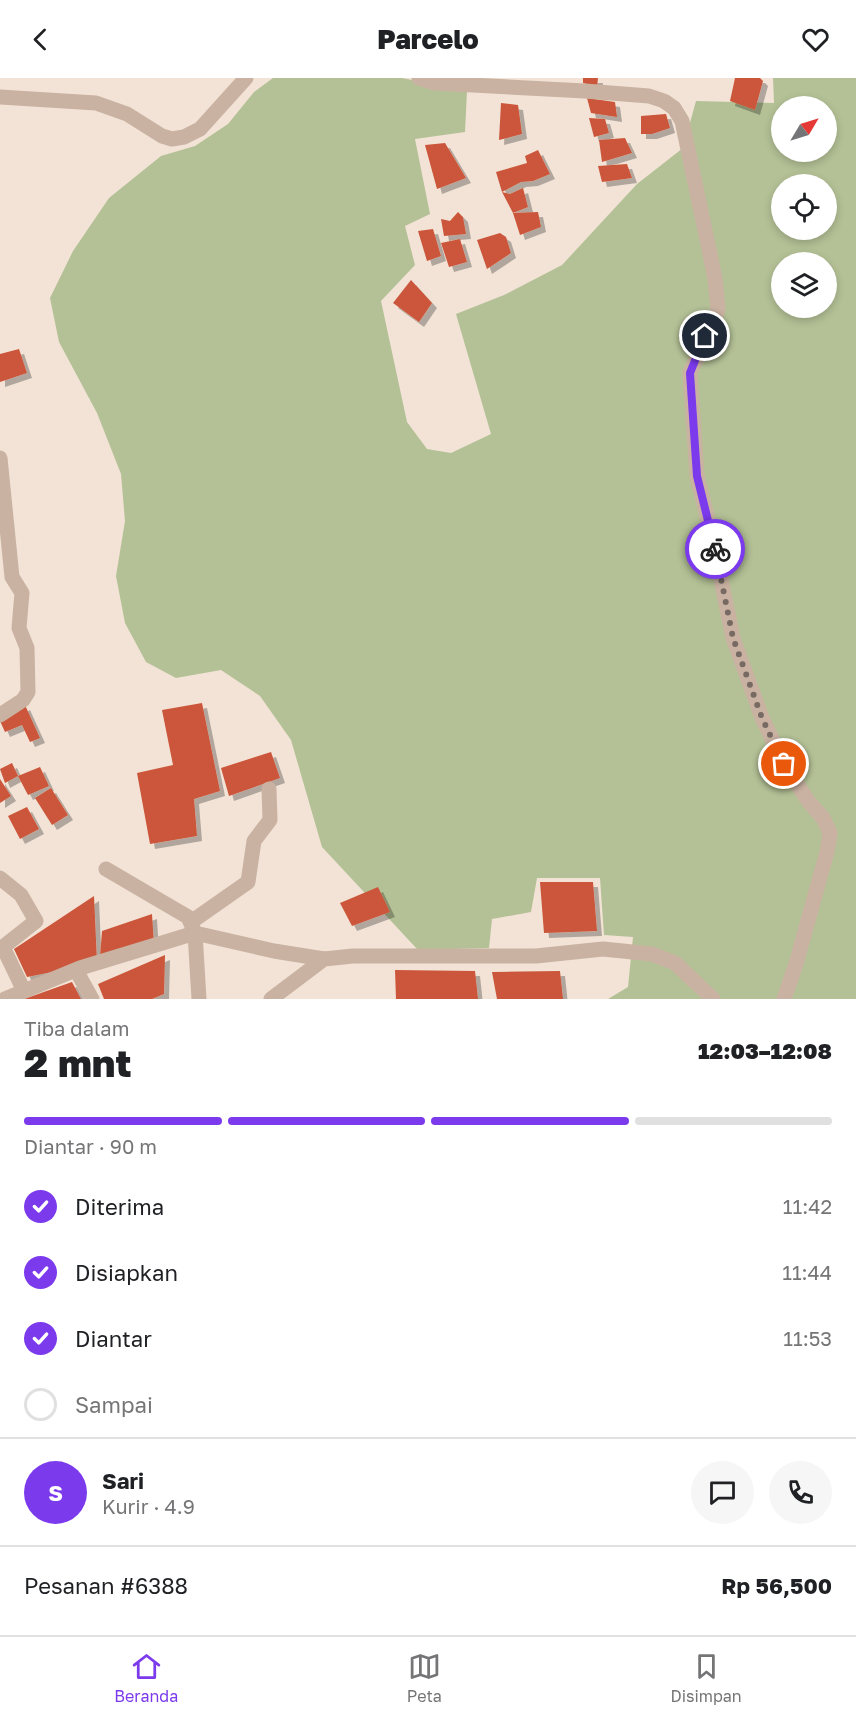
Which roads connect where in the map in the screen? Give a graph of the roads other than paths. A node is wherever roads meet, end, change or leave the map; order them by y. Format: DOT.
graph roads {
  1 [pos="246,78"];
  2 [pos="419,78"];
  3 [pos="0,97"];
  4 [pos="0,458"];
  5 [pos="2,515"];
  6 [pos="0,715"];
  7 [pos="270,789"];
  8 [pos="106,869"];
  9 [pos="0,878"];
  10 [pos="193,928"];
  11 [pos="324,959"];
  12 [pos="76,970"];
  13 [pos="24,991"];
  14 [pos="5,999"];
  15 [pos="93,999"];
  16 [pos="199,999"];
  17 [pos="271,999"];
  18 [pos="713,999"];
  19 [pos="784,999"];
  1 -- 3 [label="street"];
  2 -- 19 [label="street"];
  4 -- 5 [label="street"];
  5 -- 6 [label="street"];
  7 -- 10 [label="street"];
  8 -- 10 [label="street"];
  9 -- 13 [label="street"];
  10 -- 11 [label="street"];
  10 -- 12 [label="street"];
  10 -- 16 [label="street"];
  11 -- 17 [label="street"];
  11 -- 18 [label="street"];
  12 -- 13 [label="street"];
  12 -- 15 [label="street"];
  13 -- 14 [label="street"];
}
